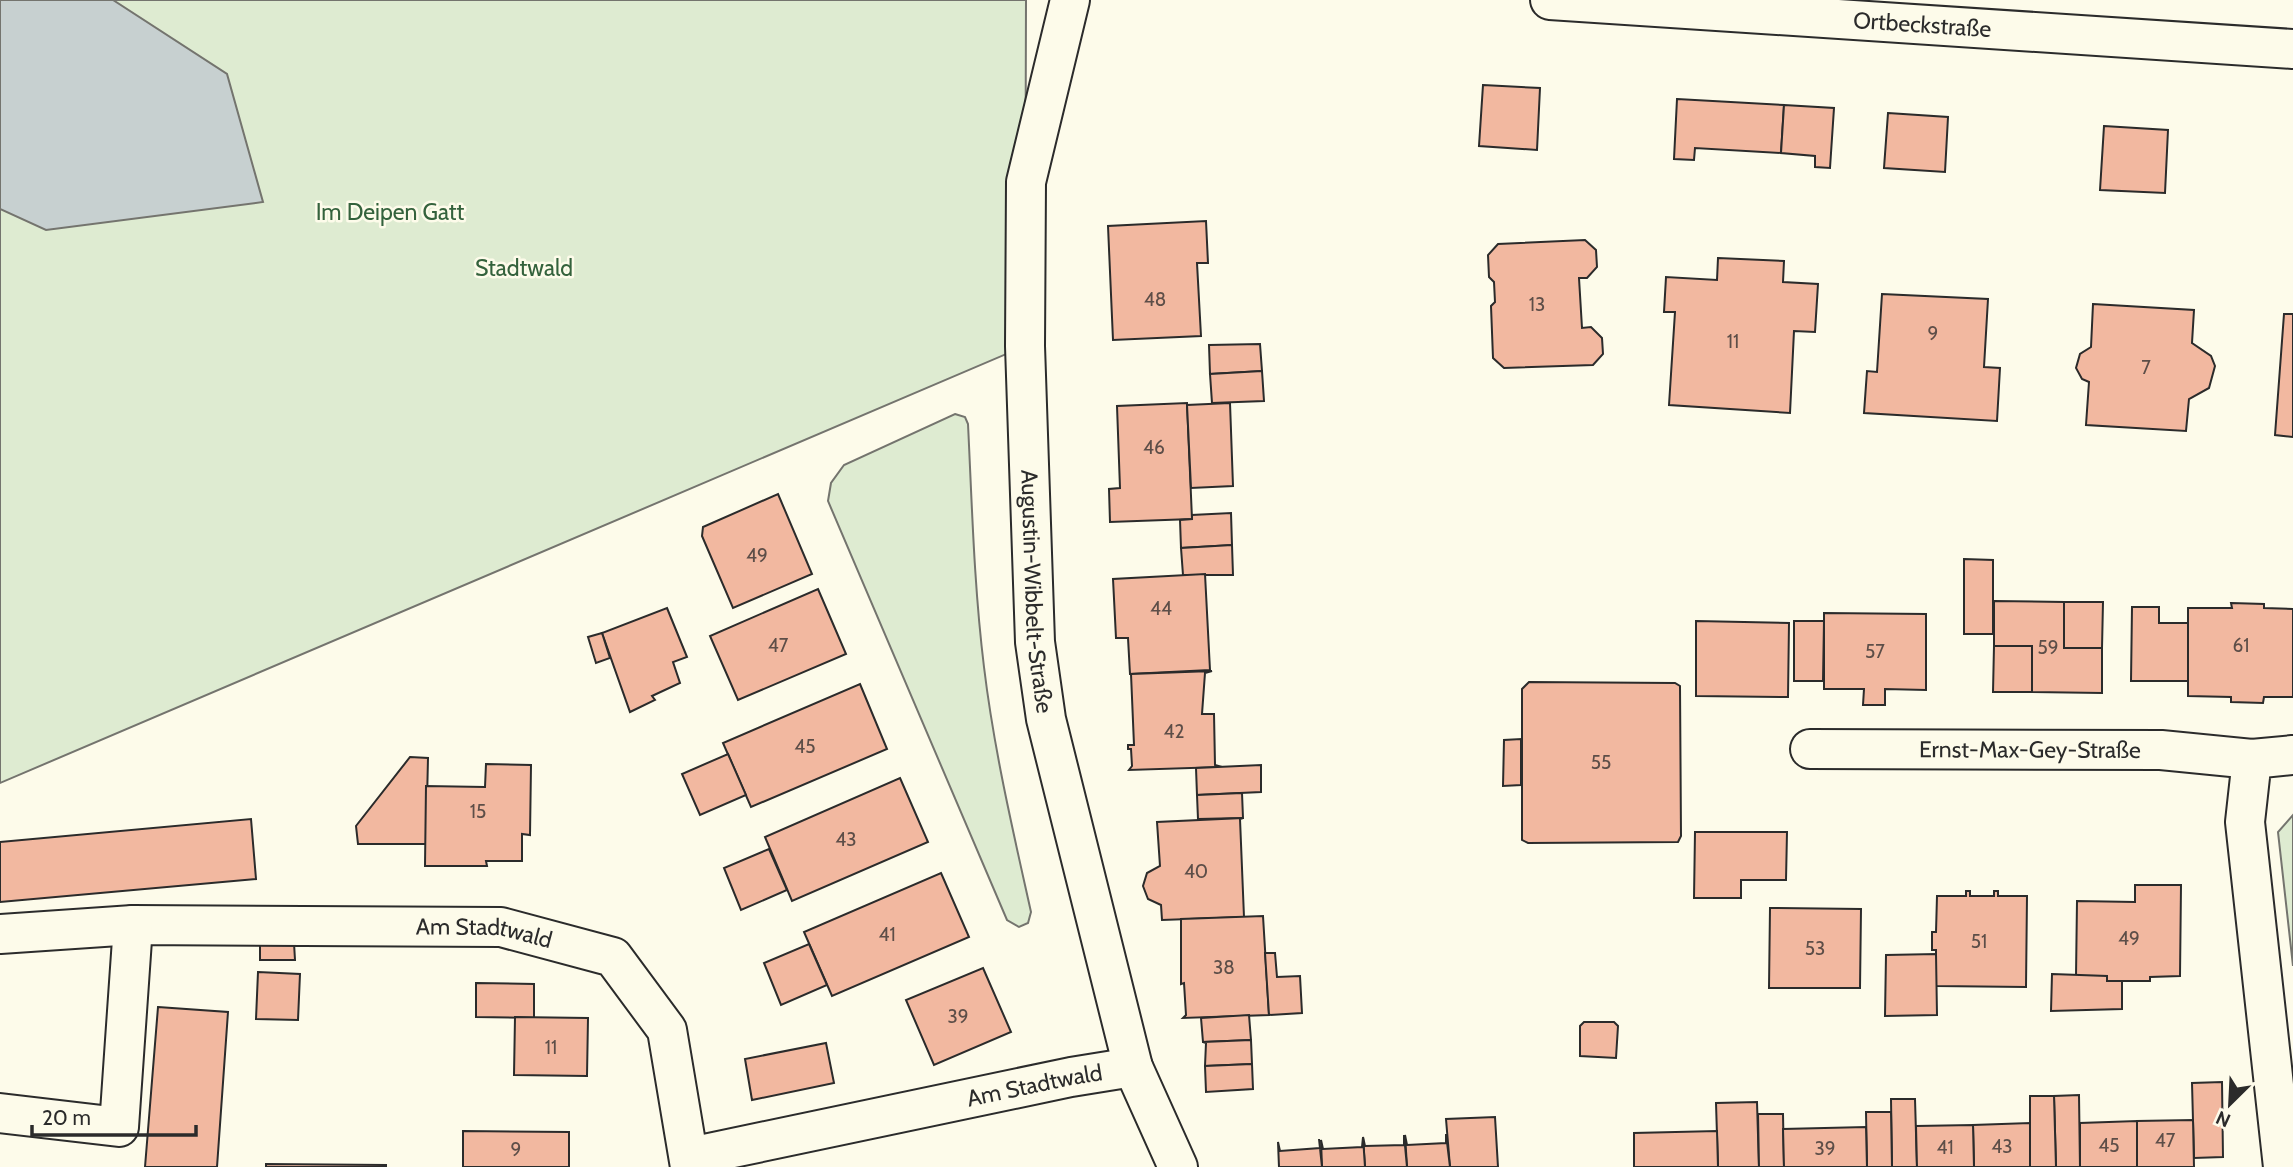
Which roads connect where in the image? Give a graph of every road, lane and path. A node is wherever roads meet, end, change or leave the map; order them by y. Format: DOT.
graph roads {
  1 [pos="1070,0"];
  2 [pos="1550,0"];
  3 [pos="2293,49"];
  4 [pos="1810,749"];
  5 [pos="2293,755"];
  6 [pos="2252,759"];
  7 [pos="132,925"];
  8 [pos="0,934"];
  9 [pos="1133,1067"];
  10 [pos="0,1113"];
  11 [pos="690,1162"];
  12 [pos="1178,1167"];
  13 [pos="2283,1167"];
  1 -- 9 [label="street, Augustin-Wibbelt-Straße"];
  2 -- 3 [label="street, Ortbeckstraße"];
  4 -- 6 [label="street, Ernst-Max-Gey-Straße"];
  5 -- 6 [label="street, Ernst-Max-Gey-Straße"];
  6 -- 13 [label="street"];
  7 -- 8 [label="street, Am Stadtwald"];
  7 -- 10 [label="street"];
  7 -- 11 [label="street, Am Stadtwald"];
  9 -- 11 [label="street, Am Stadtwald"];
  9 -- 12 [label="street, Augustin-Wibbelt-Straße"];
}
